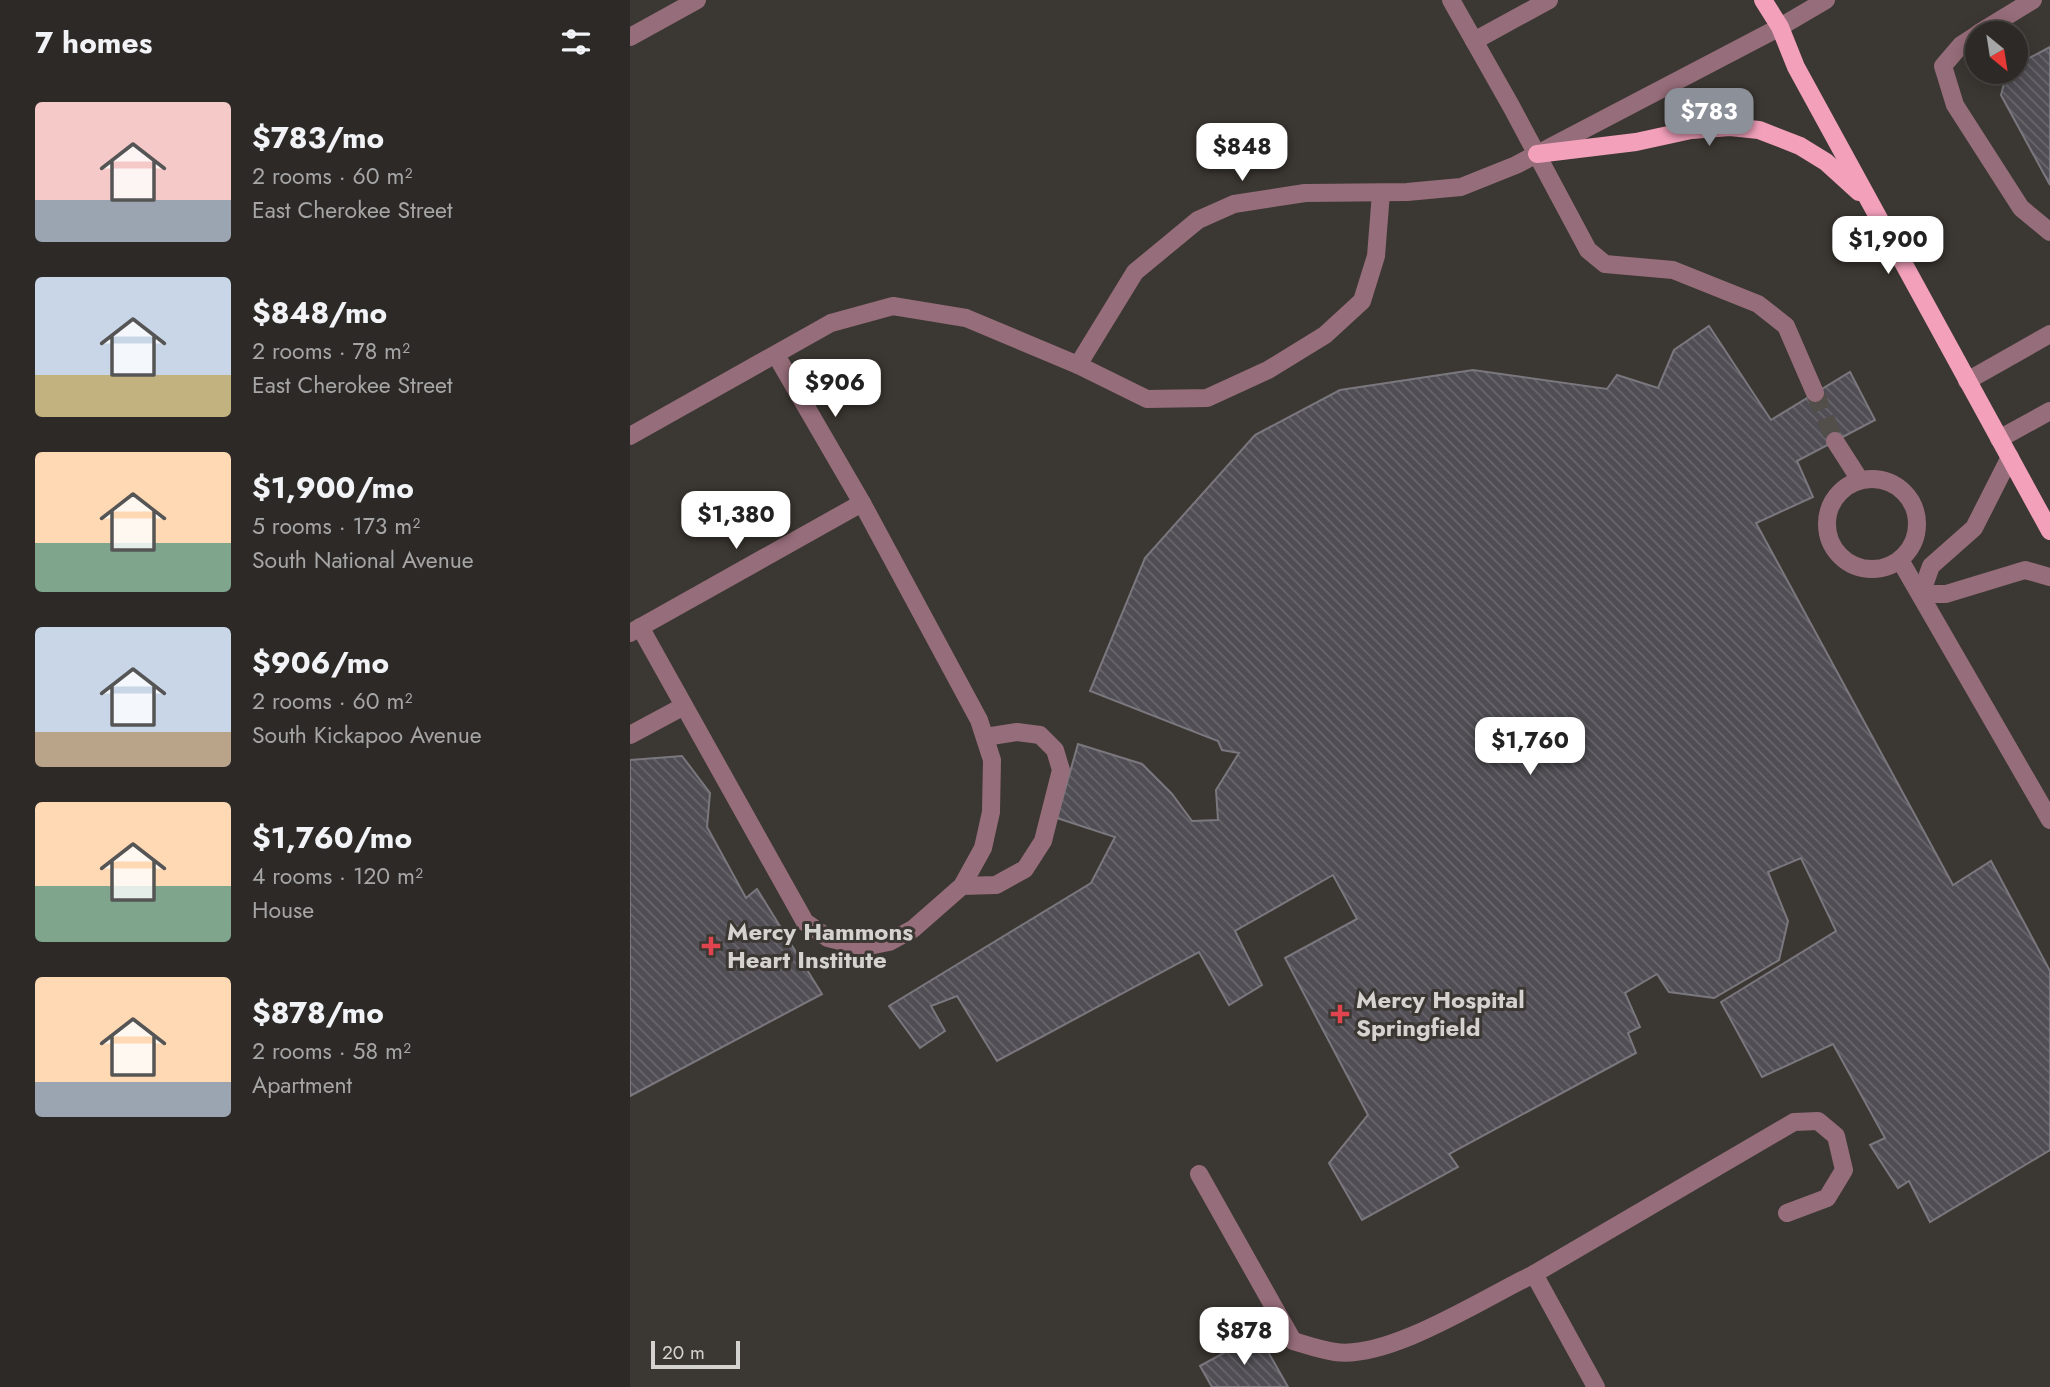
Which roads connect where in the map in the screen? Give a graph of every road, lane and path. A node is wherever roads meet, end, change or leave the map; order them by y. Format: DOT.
graph roads {
  1 [pos="697,0"];
  2 [pos="1451,0"];
  3 [pos="1549,0"];
  4 [pos="1763,0"];
  5 [pos="1826,0"];
  6 [pos="2033,0"];
  7 [pos="1999,21"];
  8 [pos="1780,27"];
  9 [pos="630,37"];
  10 [pos="1474,41"];
  11 [pos="1965,42"];
  12 [pos="1537,154"];
  13 [pos="1381,193"];
  14 [pos="1871,203"];
  15 [pos="2050,232"];
  16 [pos="2050,334"];
  17 [pos="776,355"];
  18 [pos="1078,366"];
  19 [pos="1968,381"];
  20 [pos="1815,393"];
  21 [pos="2050,411"];
  22 [pos="630,436"];
  23 [pos="2000,439"];
  24 [pos="1835,441"];
  25 [pos="2010,457"];
  26 [pos="1860,480"];
  27 [pos="862,503"];
  28 [pos="2044,506"];
  29 [pos="2050,531"];
  30 [pos="1900,559"];
  31 [pos="2050,578"];
  32 [pos="1922,594"];
  33 [pos="635,630"];
  34 [pos="684,706"];
  35 [pos="630,736"];
  36 [pos="985,737"];
  37 [pos="2050,820"];
  38 [pos="962,886"];
  39 [pos="1199,1174"];
  40 [pos="1787,1213"];
  41 [pos="1534,1274"];
  42 [pos="1595,1387"];
  1 -- 9 [label="street"];
  2 -- 10 [label="street"];
  3 -- 10 [label="street"];
  4 -- 8 [label="main road"];
  5 -- 8 [label="street"];
  6 -- 7 [label="street"];
  8 -- 12 [label="street"];
  8 -- 14 [label="main road"];
  10 -- 12 [label="street"];
  11 -- 15 [label="street"];
  12 -- 13 [label="street"];
  12 -- 14 [label="main road"];
  12 -- 20 [label="street"];
  13 -- 18 [label="street"];
  13 -- 18 [label="street"];
  14 -- 19 [label="main road"];
  16 -- 19 [label="street"];
  17 -- 18 [label="street"];
  17 -- 22 [label="street"];
  17 -- 27 [label="street"];
  19 -- 23 [label="main road"];
  21 -- 23 [label="street"];
  23 -- 25 [label="main road"];
  24 -- 26 [label="street"];
  25 -- 28 [label="main road"];
  25 -- 32 [label="street"];
  26 -- 30 [label="street"];
  26 -- 30 [label="street"];
  27 -- 33 [label="street"];
  27 -- 36 [label="street"];
  28 -- 29 [label="main road"];
  30 -- 32 [label="street"];
  31 -- 32 [label="street"];
  32 -- 37 [label="street"];
  33 -- 34 [label="street"];
  34 -- 35 [label="street"];
  34 -- 38 [label="street"];
  36 -- 38 [label="street"];
  36 -- 38 [label="street"];
  39 -- 41 [label="street"];
  40 -- 41 [label="street"];
  41 -- 42 [label="street"];
}
